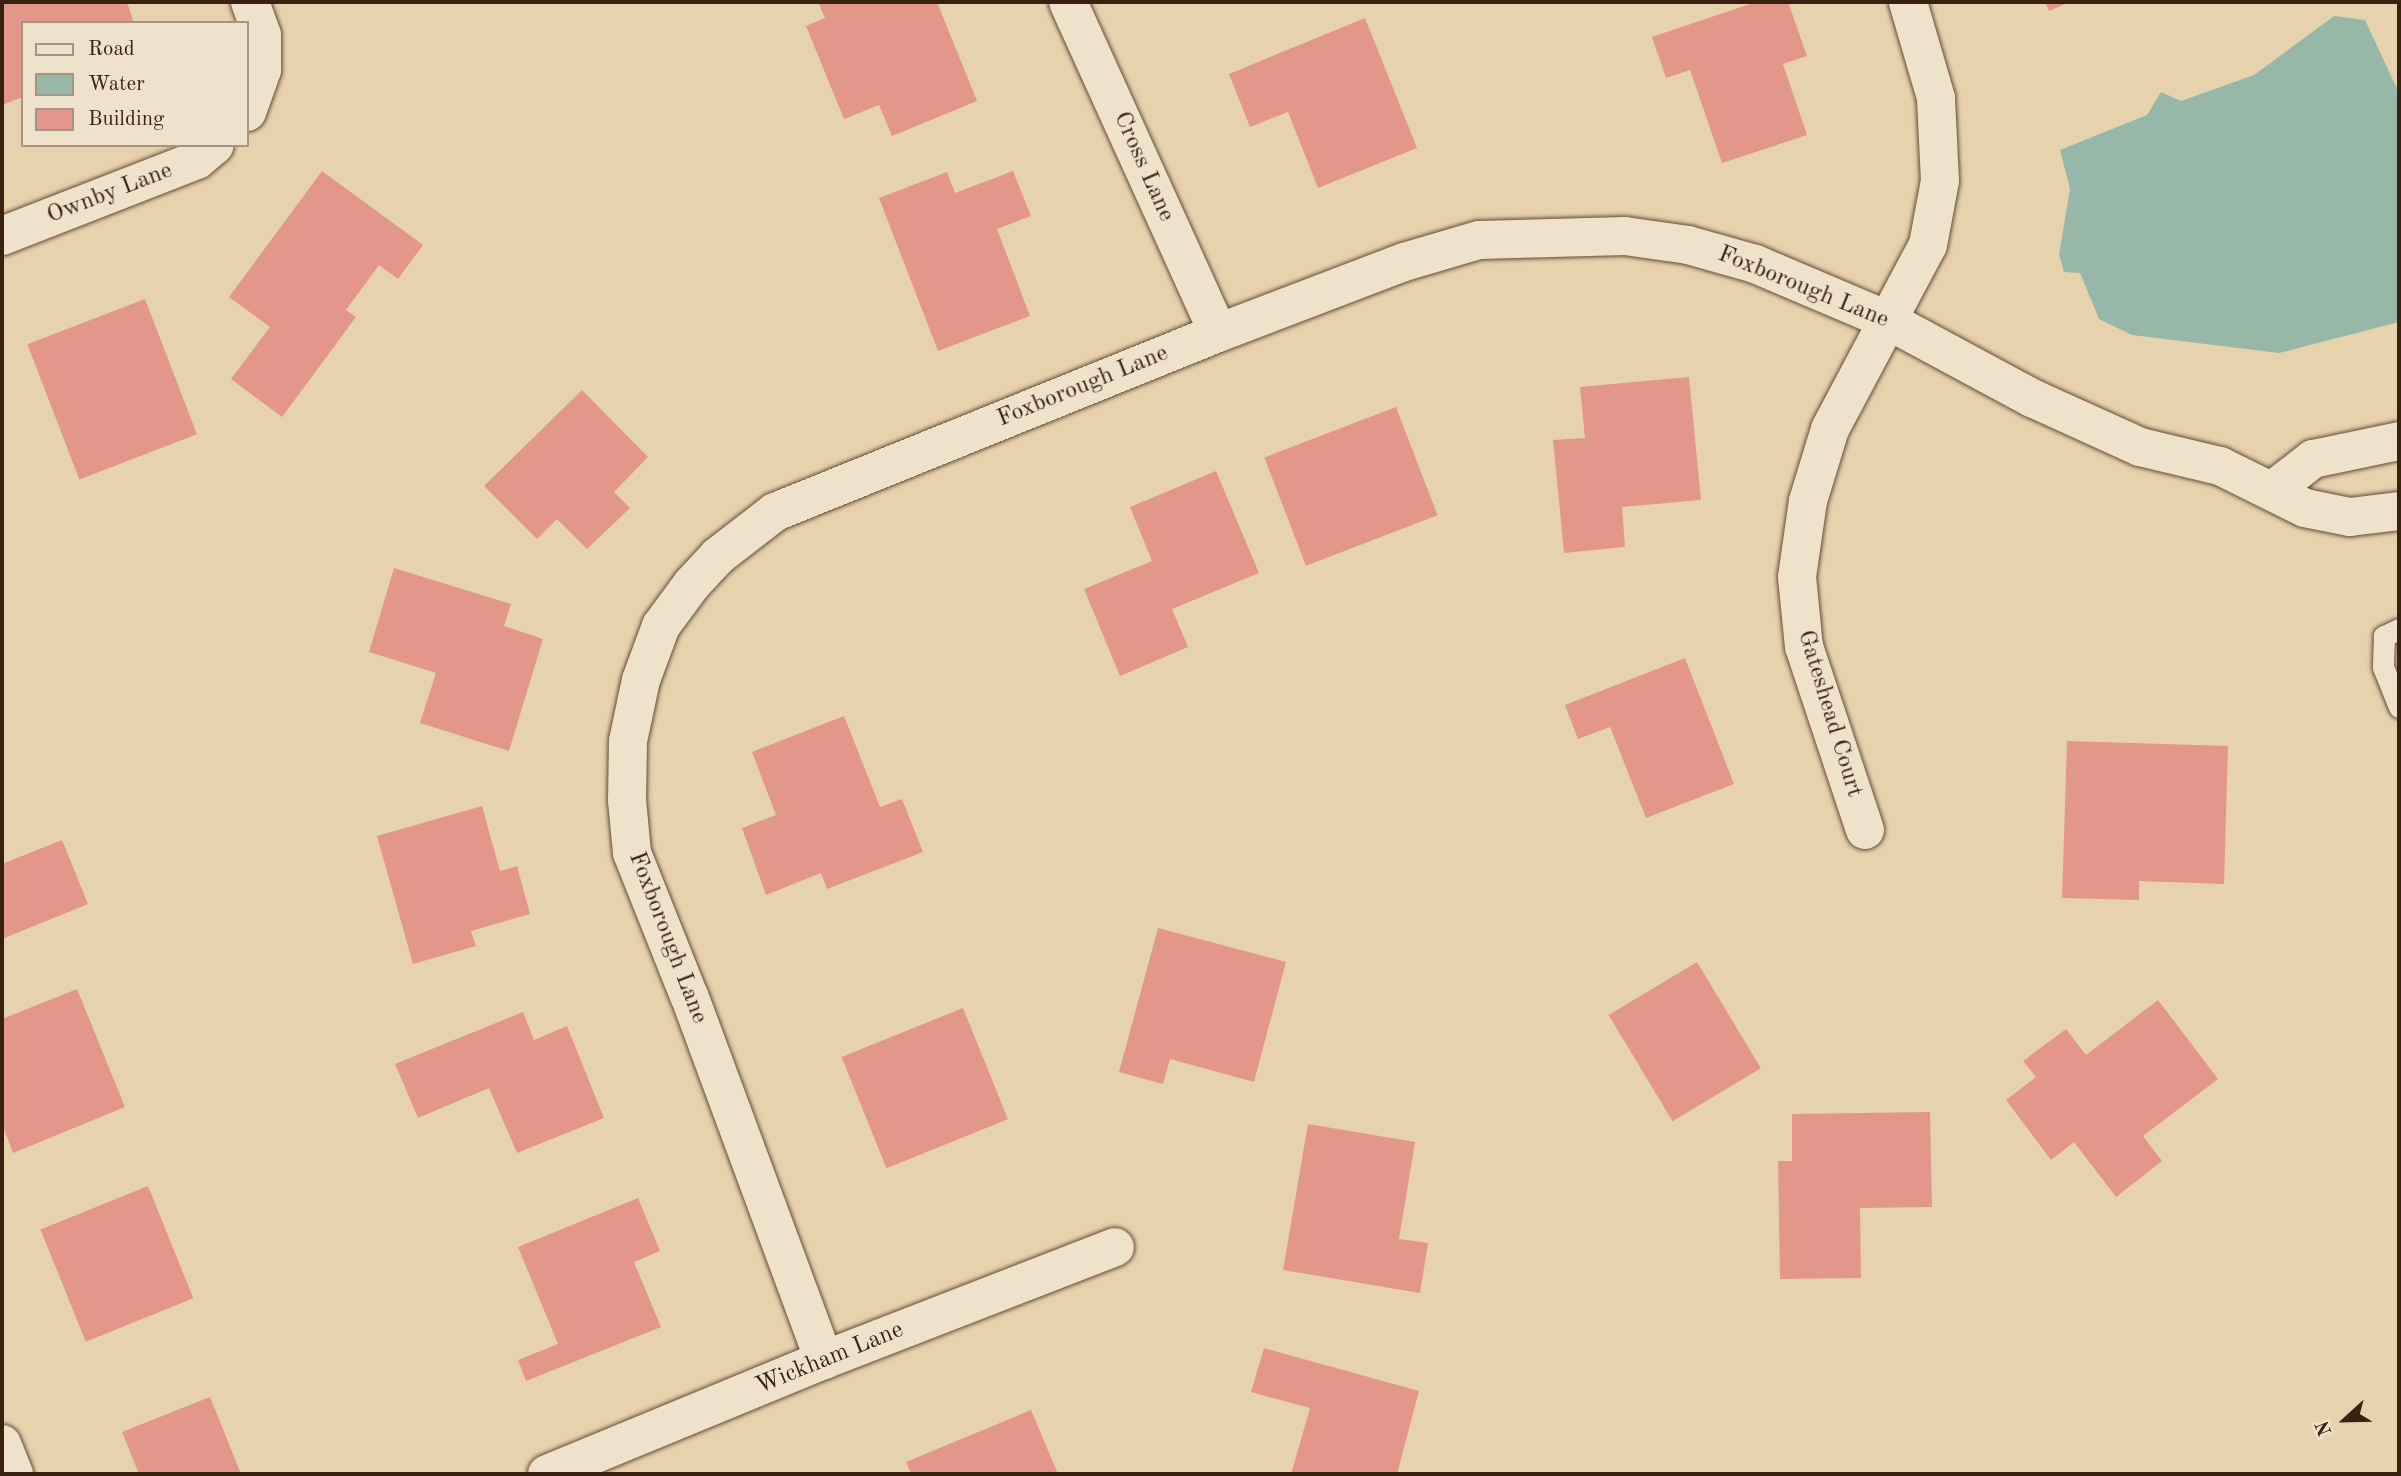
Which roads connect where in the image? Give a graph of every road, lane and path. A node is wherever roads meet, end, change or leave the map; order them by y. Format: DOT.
graph roads {
  1 [pos="250,2"];
  2 [pos="1068,2"];
  3 [pos="1908,2"];
  4 [pos="248,109"];
  5 [pos="213,147"];
  6 [pos="2,236"];
  7 [pos="1887,320"];
  8 [pos="1218,333"];
  9 [pos="2399,441"];
  10 [pos="2273,490"];
  11 [pos="2399,511"];
  12 [pos="2399,629"];
  13 [pos="2399,707"];
  14 [pos="1865,830"];
  15 [pos="1115,1247"];
  16 [pos="824,1360"];
  17 [pos="2,1444"];
  18 [pos="14,1474"];
  19 [pos="547,1474"];
  1 -- 4 [label="street"];
  2 -- 8 [label="street, Cross Lane"];
  3 -- 7 [label="street, Gateshead Court"];
  5 -- 6 [label="street, Ownby Lane"];
  7 -- 8 [label="street, Foxborough Lane"];
  7 -- 10 [label="street, Foxborough Lane"];
  7 -- 14 [label="street, Gateshead Court"];
  8 -- 16 [label="street, Foxborough Lane"];
  9 -- 10 [label="street"];
  10 -- 11 [label="street, Foxborough Lane"];
  12 -- 13 [label="lane"];
  15 -- 16 [label="street, Wickham Lane"];
  16 -- 19 [label="street, Wickham Lane"];
  17 -- 18 [label="street"];
}
